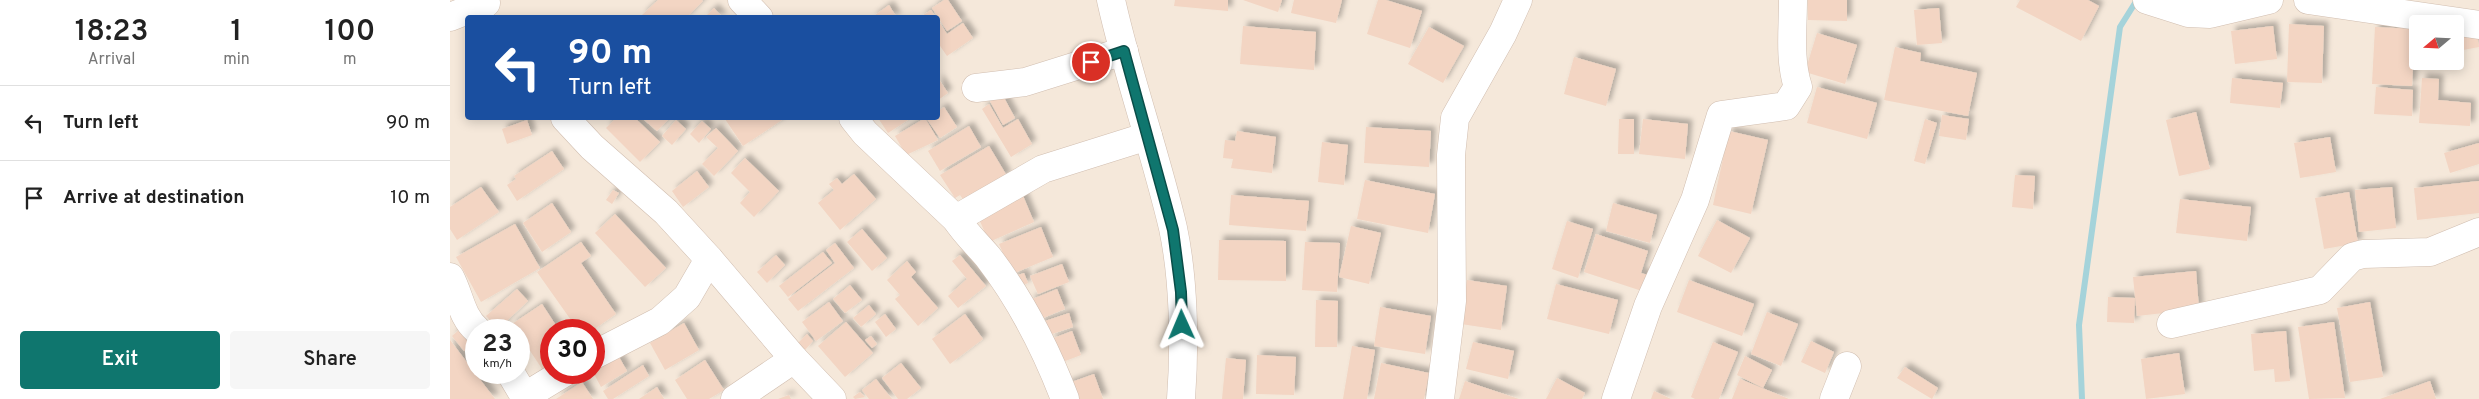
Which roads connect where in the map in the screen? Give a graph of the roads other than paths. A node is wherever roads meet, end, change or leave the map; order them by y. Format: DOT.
graph roads {
  1 [pos="742,0"];
  2 [pos="1110,0"];
  3 [pos="1518,0"];
  4 [pos="1793,0"];
  5 [pos="2147,0"];
  6 [pos="2269,0"];
  7 [pos="2308,0"];
  8 [pos="488,7"];
  9 [pos="2422,9"];
  10 [pos="756,15"];
  11 [pos="450,17"];
  12 [pos="2479,25"];
  13 [pos="1124,51"];
  14 [pos="976,88"];
  15 [pos="567,120"];
  16 [pos="855,120"];
  17 [pos="1148,136"];
  18 [pos="956,219"];
  19 [pos="2479,232"];
  20 [pos="710,259"];
  21 [pos="450,277"];
  22 [pos="465,319"];
  23 [pos="2171,324"];
  24 [pos="605,349"];
  25 [pos="794,359"];
  26 [pos="1847,366"];
  27 [pos="517,384"];
  28 [pos="547,384"];
  29 [pos="525,398"];
  30 [pos="735,399"];
  31 [pos="832,399"];
  32 [pos="1065,399"];
  33 [pos="1181,399"];
  34 [pos="1440,399"];
  35 [pos="1616,399"];
  36 [pos="1834,399"];
  1 -- 10 [label="street"];
  2 -- 13 [label="street"];
  3 -- 34 [label="street"];
  4 -- 35 [label="street"];
  5 -- 6 [label="street"];
  7 -- 9 [label="street"];
  8 -- 11 [label="street"];
  9 -- 12 [label="street"];
  13 -- 14 [label="street"];
  13 -- 17 [label="street"];
  15 -- 20 [label="street"];
  16 -- 18 [label="street"];
  17 -- 18 [label="street"];
  17 -- 33 [label="street"];
  18 -- 32 [label="street"];
  19 -- 23 [label="street"];
  20 -- 24 [label="street"];
  20 -- 25 [label="street"];
  21 -- 22 [label="street"];
  25 -- 30 [label="street"];
  25 -- 31 [label="street"];
  26 -- 36 [label="street"];
  27 -- 29 [label="street"];
  28 -- 29 [label="street"];
}
